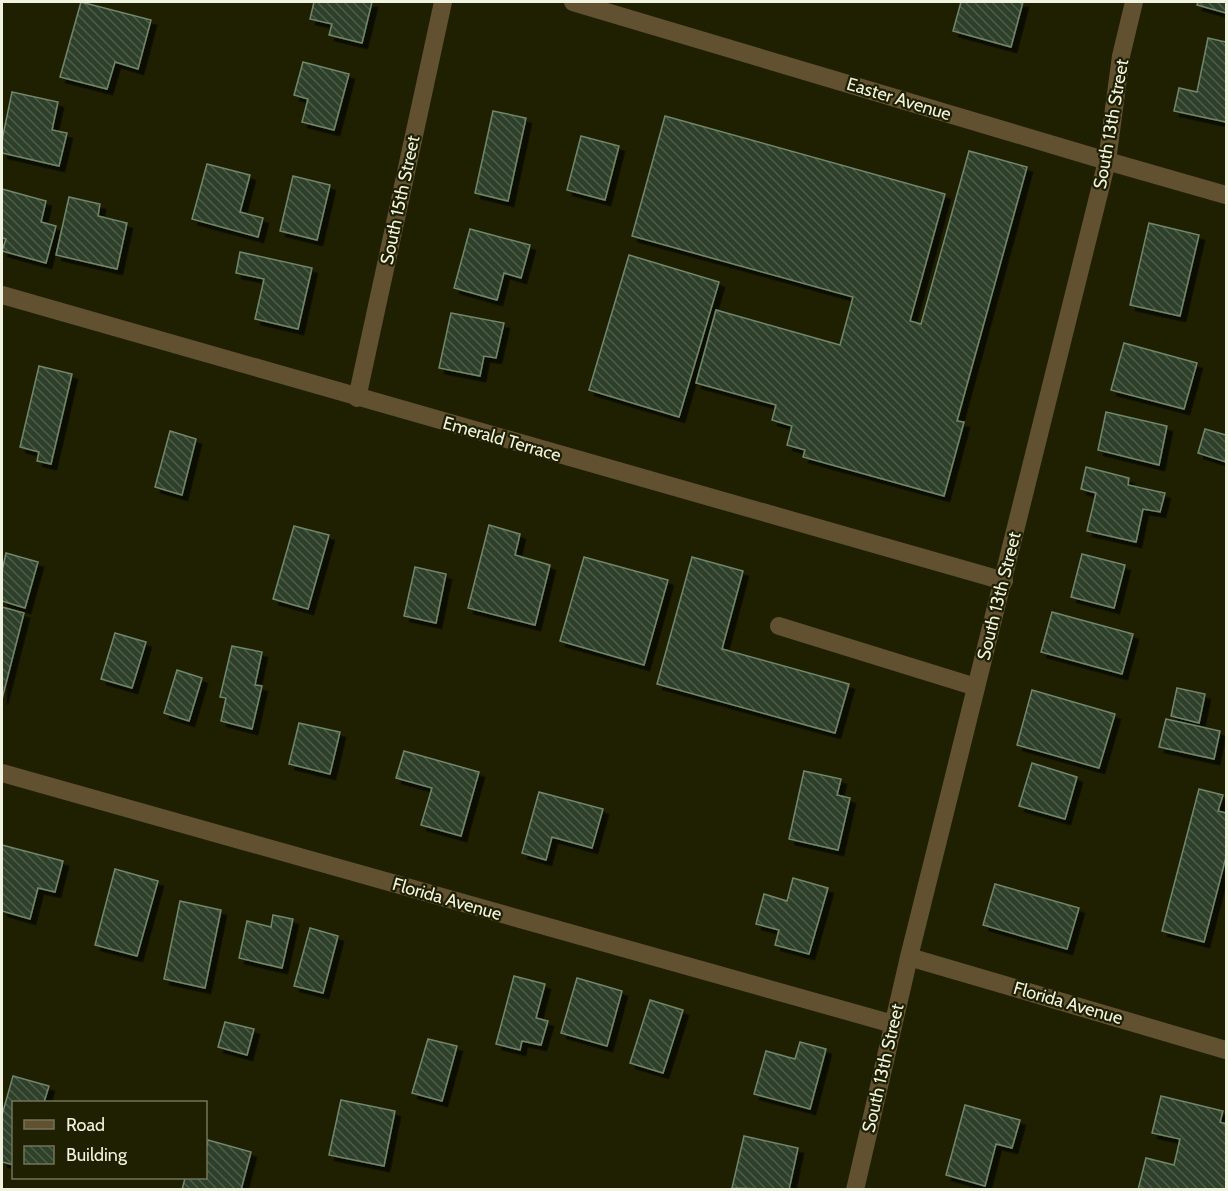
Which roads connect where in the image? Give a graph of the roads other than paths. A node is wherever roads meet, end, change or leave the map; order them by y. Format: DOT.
graph roads {
  1 [pos="443,2"];
  2 [pos="573,2"];
  3 [pos="1134,2"];
  4 [pos="1107,161"];
  5 [pos="1227,195"];
  6 [pos="2,295"];
  7 [pos="357,398"];
  8 [pos="1004,581"];
  9 [pos="779,626"];
  10 [pos="976,687"];
  11 [pos="2,773"];
  12 [pos="909,957"];
  13 [pos="893,1024"];
  14 [pos="1227,1050"];
  15 [pos="855,1190"];
  1 -- 7 [label="street, South 15th Street"];
  2 -- 4 [label="street, Easter Avenue"];
  3 -- 4 [label="street, South 13th Street"];
  4 -- 5 [label="street, Easter Avenue"];
  4 -- 8 [label="street, South 13th Street"];
  6 -- 7 [label="street, Emerald Terrace"];
  7 -- 8 [label="street, Emerald Terrace"];
  8 -- 10 [label="street, South 13th Street"];
  9 -- 10 [label="street"];
  10 -- 12 [label="street, South 13th Street"];
  11 -- 13 [label="street, Florida Avenue"];
  12 -- 13 [label="street, South 13th Street"];
  12 -- 14 [label="street, Florida Avenue"];
  13 -- 15 [label="street, South 13th Street"];
}
